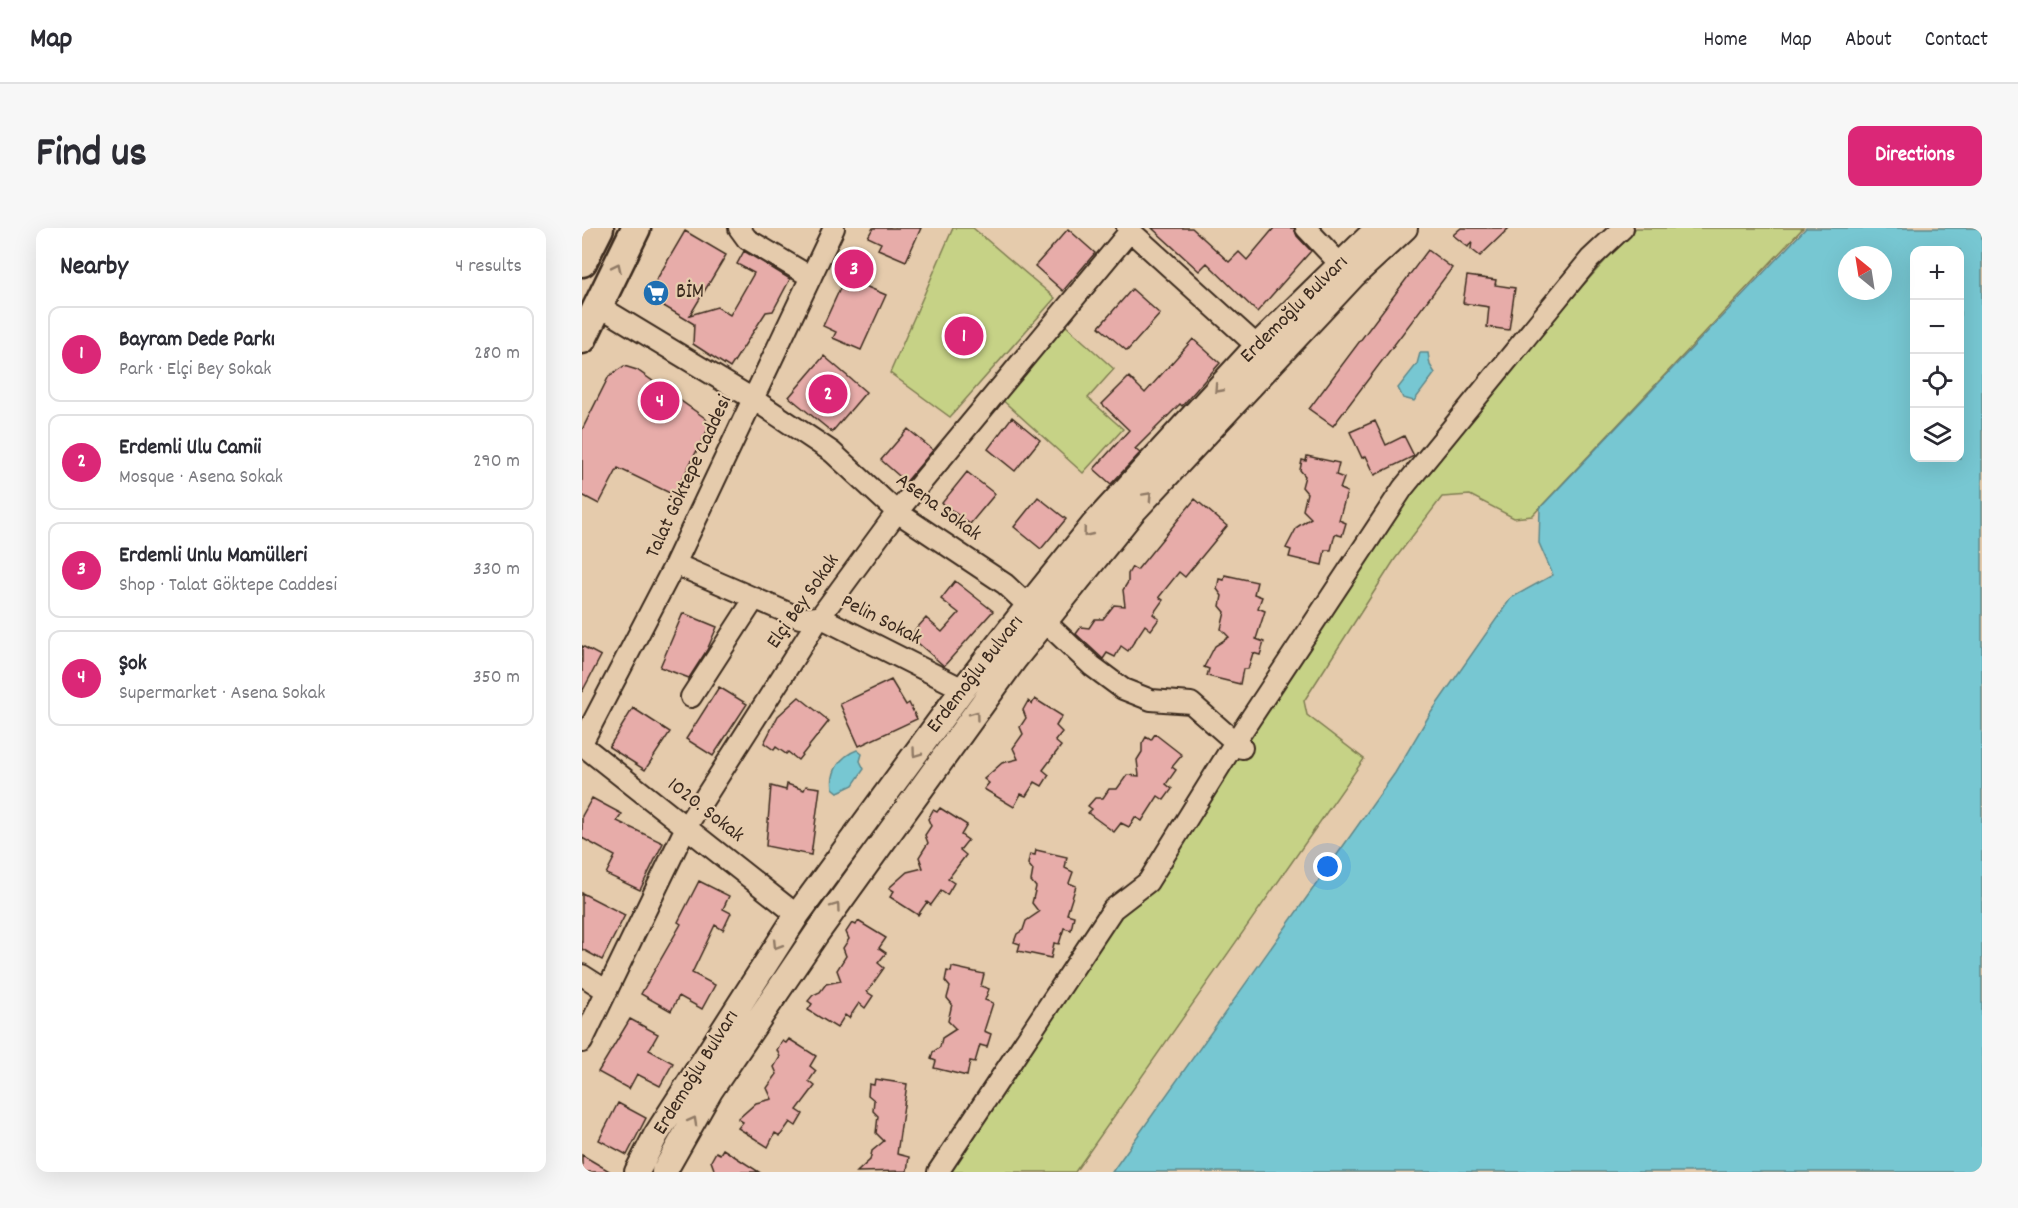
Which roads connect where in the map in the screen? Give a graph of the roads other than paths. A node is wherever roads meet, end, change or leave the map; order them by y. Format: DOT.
graph roads {
  1 [pos="599,228"];
  2 [pos="636,228"];
  3 [pos="739,228"];
  4 [pos="834,228"];
  5 [pos="1306,228"];
  6 [pos="1378,228"];
  7 [pos="1405,228"];
  8 [pos="1623,228"];
  9 [pos="1129,230"];
  10 [pos="582,262"];
  11 [pos="1340,264"];
  12 [pos="811,277"];
  13 [pos="599,306"];
  14 [pos="582,339"];
  15 [pos="1257,346"];
  16 [pos="753,399"];
  17 [pos="897,512"];
  18 [pos="675,564"];
  19 [pos="755,598"];
  20 [pos="1029,605"];
  21 [pos="820,617"];
  22 [pos="1046,623"];
  23 [pos="963,689"];
  24 [pos="691,697"];
  25 [pos="582,744"];
  26 [pos="1239,745"];
  27 [pos="686,826"];
  28 [pos="797,915"];
  29 [pos="582,975"];
  30 [pos="607,991"];
  31 [pos="582,1042"];
  32 [pos="637,1172"];
  33 [pos="664,1172"];
  34 [pos="938,1172"];
  1 -- 10 [label="highway"];
  13 -- 2 [label="highway, one-way"];
  3 -- 12 [label="street"];
  4 -- 12 [label="street, Talat Göktepe Caddesi"];
  5 -- 11 [label="street"];
  6 -- 11 [label="main road, Erdemoğlu Bulvarı"];
  22 -- 7 [label="main road, Erdemoğlu Bulvarı, one-way"];
  8 -- 26 [label="street"];
  9 -- 15 [label="street"];
  9 -- 17 [label="street, Elçi Bey Sokak"];
  11 -- 15 [label="main road, Erdemoğlu Bulvarı"];
  12 -- 16 [label="street, Talat Göktepe Caddesi"];
  13 -- 14 [label="highway"];
  13 -- 16 [label="street, Asena Sokak"];
  15 -- 20 [label="main road, Erdemoğlu Bulvarı, one-way"];
  16 -- 17 [label="street, Asena Sokak"];
  16 -- 18 [label="street, Talat Göktepe Caddesi"];
  17 -- 20 [label="street, Asena Sokak"];
  17 -- 21 [label="street, Elçi Bey Sokak"];
  18 -- 19 [label="street, Pelin Sokak"];
  18 -- 25 [label="street, Talat Göktepe Caddesi"];
  19 -- 21 [label="street, Pelin Sokak"];
  19 -- 24 [label="street"];
  20 -- 22 [label="street, Asena Sokak"];
  20 -- 23 [label="main road, Erdemoğlu Bulvarı"];
  21 -- 23 [label="street, Pelin Sokak"];
  21 -- 27 [label="street, Elçi Bey Sokak"];
  22 -- 26 [label="street, Asena Sokak"];
  33 -- 22 [label="main road, Erdemoğlu Bulvarı, one-way"];
  23 -- 28 [label="main road, Erdemoğlu Bulvarı, one-way"];
  25 -- 27 [label="street, 1020. Sokak"];
  26 -- 34 [label="street"];
  27 -- 28 [label="street, 1020. Sokak"];
  27 -- 30 [label="street, Elçi Bey Sokak"];
  28 -- 32 [label="main road, Erdemoğlu Bulvarı, one-way"];
  29 -- 30 [label="street"];
  30 -- 31 [label="street, Elçi Bey Sokak"];
}
